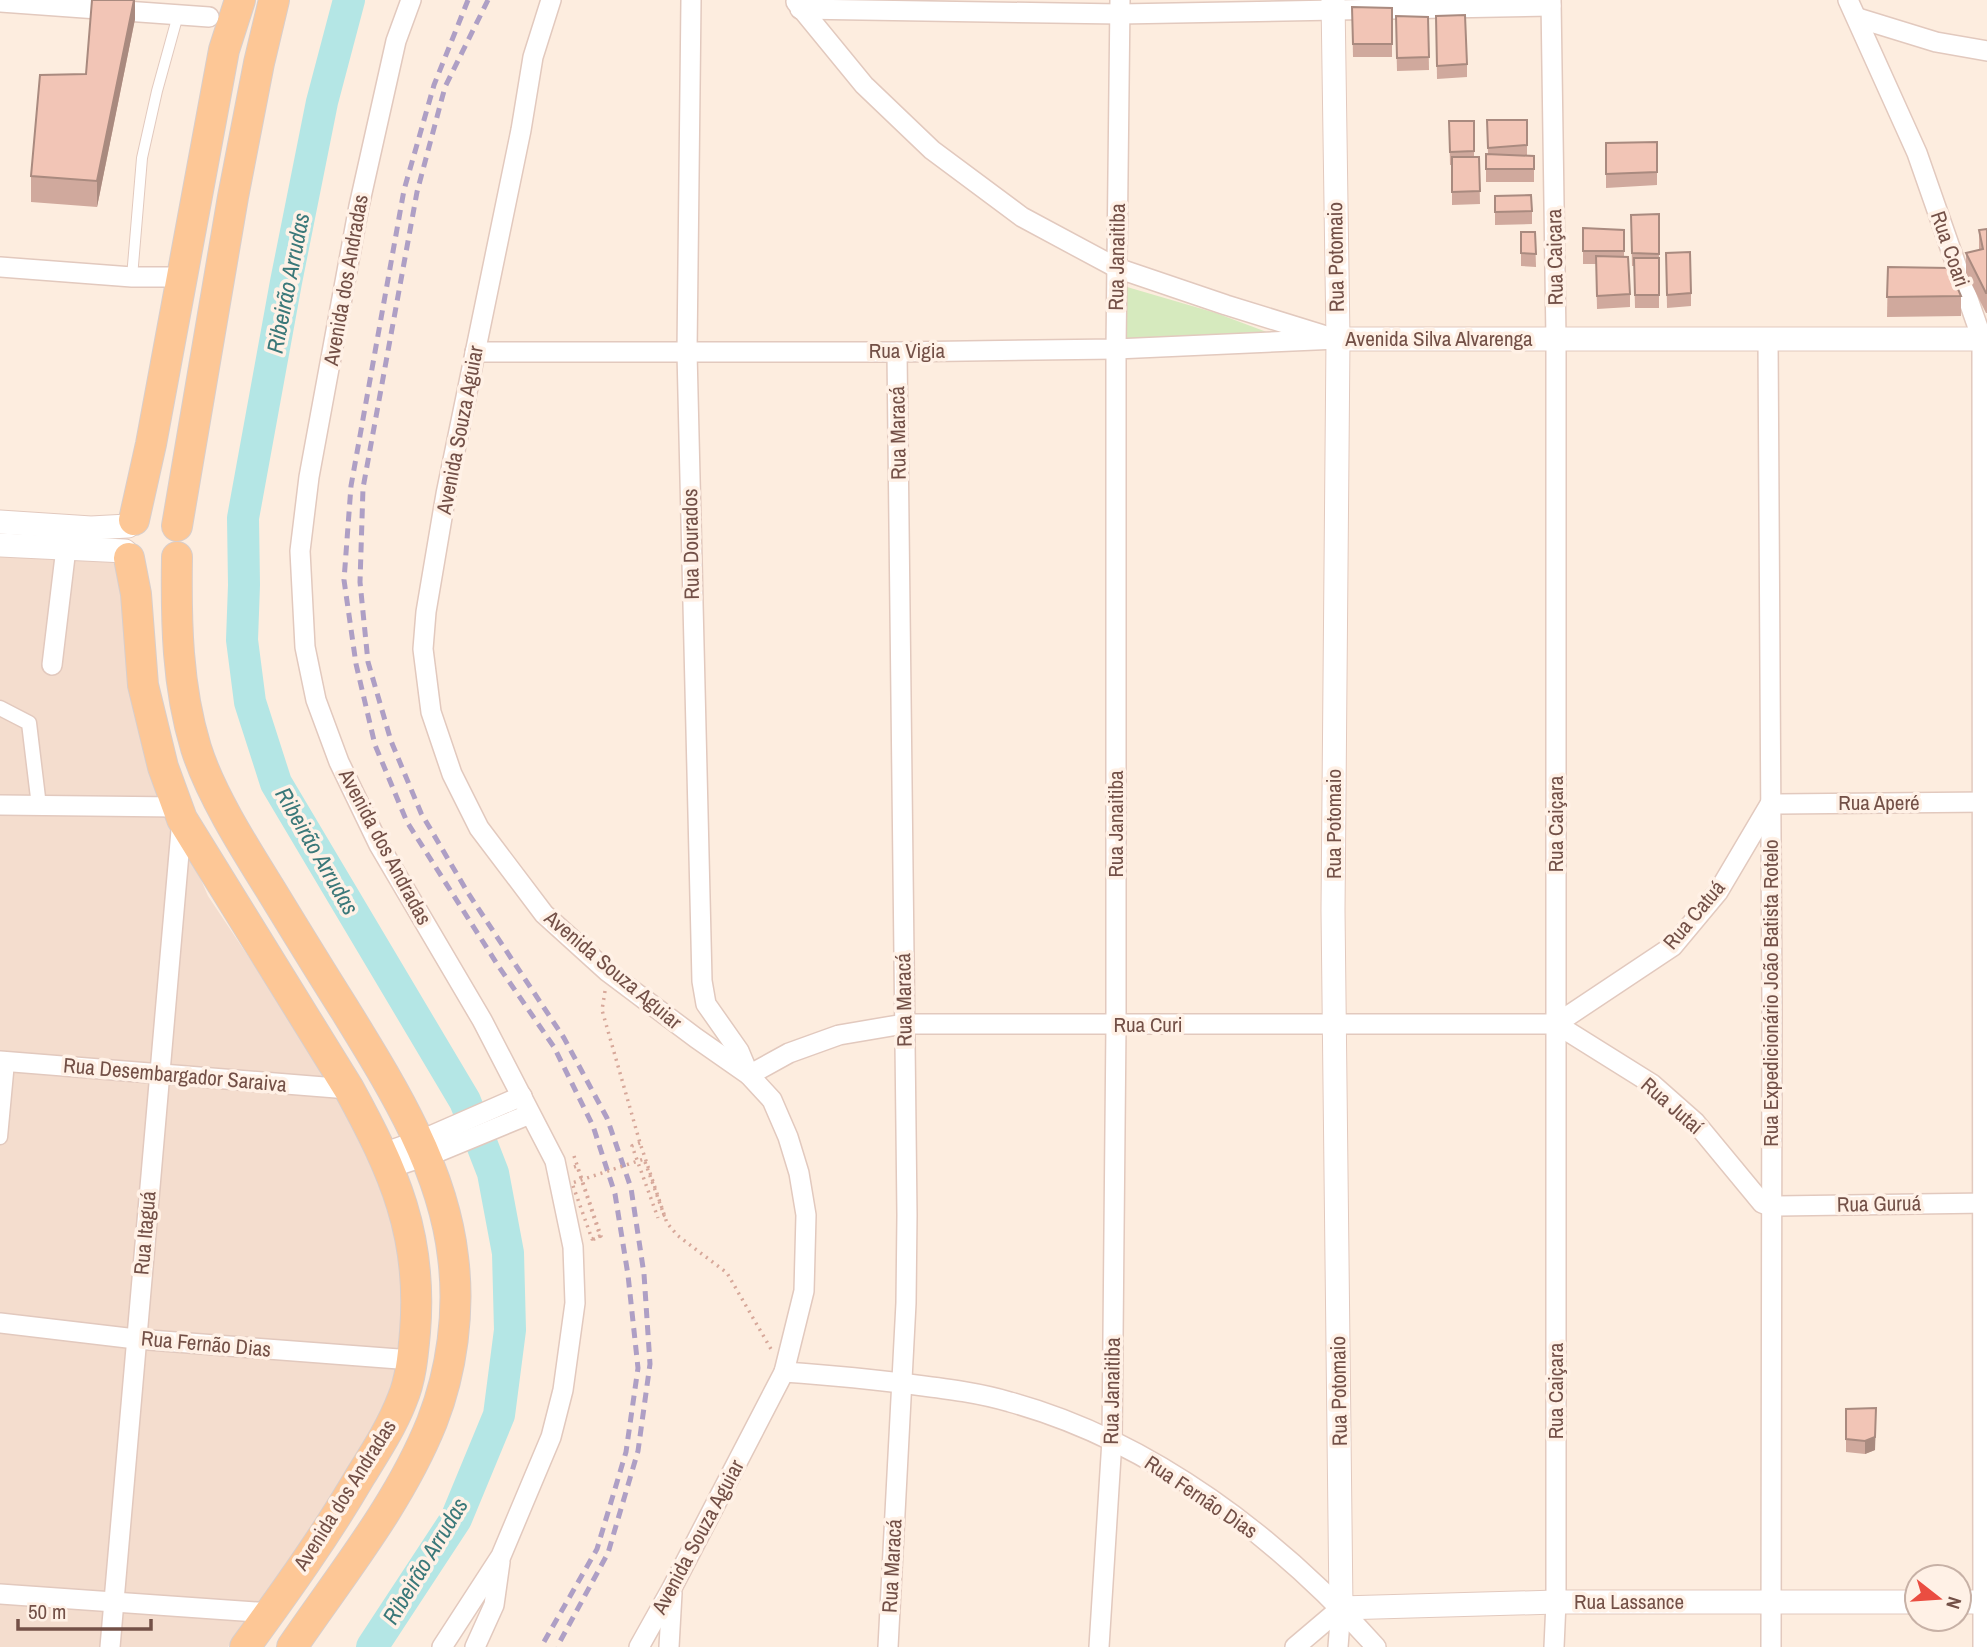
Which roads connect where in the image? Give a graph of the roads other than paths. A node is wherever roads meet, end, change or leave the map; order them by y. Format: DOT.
graph roads {
  1 [pos="240,0"];
  2 [pos="274,0"];
  3 [pos="411,0"];
  4 [pos="551,0"];
  5 [pos="691,0"];
  6 [pos="1849,0"];
  7 [pos="0,2"];
  8 [pos="1551,3"];
  9 [pos="1333,4"];
  10 [pos="797,5"];
  11 [pos="1120,7"];
  12 [pos="210,9"];
  13 [pos="178,15"];
  14 [pos="1858,18"];
  15 [pos="224,50"];
  16 [pos="1987,51"];
  17 [pos="0,267"];
  18 [pos="1117,268"];
  19 [pos="132,277"];
  20 [pos="180,277"];
  21 [pos="1338,339"];
  22 [pos="1556,339"];
  23 [pos="1768,339"];
  24 [pos="1984,339"];
  25 [pos="1116,349"];
  26 [pos="475,352"];
  27 [pos="687,352"];
  28 [pos="897,352"];
  29 [pos="0,522"];
  30 [pos="177,526"];
  31 [pos="129,539"];
  32 [pos="0,545"];
  33 [pos="66,548"];
  34 [pos="177,557"];
  35 [pos="52,665"];
  36 [pos="0,708"];
  37 [pos="1985,802"];
  38 [pos="1770,804"];
  39 [pos="0,805"];
  40 [pos="173,805"];
  41 [pos="39,806"];
  42 [pos="1335,1023"];
  43 [pos="904,1024"];
  44 [pos="1556,1024"];
  45 [pos="1116,1025"];
  46 [pos="3,1061"];
  47 [pos="159,1074"];
  48 [pos="749,1075"];
  49 [pos="349,1089"];
  50 [pos="519,1108"];
  51 [pos="0,1137"];
  52 [pos="427,1147"];
  53 [pos="387,1161"];
  54 [pos="1985,1203"];
  55 [pos="1770,1206"];
  56 [pos="0,1323"];
  57 [pos="136,1339"];
  58 [pos="412,1360"];
  59 [pos="784,1372"];
  60 [pos="902,1383"];
  61 [pos="1112,1440"];
  62 [pos="501,1556"];
  63 [pos="672,1588"];
  64 [pos="0,1594"];
  65 [pos="113,1601"];
  66 [pos="1556,1602"];
  67 [pos="1772,1602"];
  68 [pos="1903,1602"];
  69 [pos="1985,1602"];
  70 [pos="1341,1608"];
  71 [pos="270,1613"];
  72 [pos="110,1647"];
  73 [pos="245,1647"];
  74 [pos="292,1647"];
  75 [pos="442,1647"];
  76 [pos="475,1647"];
  77 [pos="639,1647"];
  78 [pos="669,1647"];
  79 [pos="888,1647"];
  80 [pos="1100,1647"];
  81 [pos="1295,1647"];
  82 [pos="1338,1647"];
  83 [pos="1377,1647"];
  84 [pos="1554,1647"];
  85 [pos="1771,1647"];
  86 [pos="1983,1647"];
  1 -- 15 [label="main road, Avenida dos Andradas"];
  2 -- 30 [label="main road"];
  3 -- 50 [label="street, Avenida dos Andradas"];
  4 -- 26 [label="street, Avenida Souza Aguiar"];
  5 -- 27 [label="street, Rua Dourados"];
  6 -- 14 [label="street, Rua Coari"];
  7 -- 13 [label="street"];
  8 -- 9 [label="street"];
  8 -- 22 [label="street, Rua Caiçara"];
  9 -- 11 [label="street"];
  9 -- 21 [label="street, Rua Potomaio"];
  10 -- 11 [label="street"];
  10 -- 18 [label="street, Avenida Silva Alvarenga"];
  11 -- 18 [label="street, Rua Janaitiba"];
  12 -- 13 [label="street"];
  12 -- 15 [label="street"];
  13 -- 19 [label="lane"];
  14 -- 16 [label="street"];
  14 -- 24 [label="street, Rua Coari"];
  15 -- 20 [label="main road, Avenida dos Andradas"];
  17 -- 19 [label="street"];
  18 -- 21 [label="street, Avenida Silva Alvarenga"];
  18 -- 25 [label="street, Rua Janaitiba"];
  19 -- 20 [label="street"];
  20 -- 31 [label="main road, Avenida dos Andradas"];
  21 -- 22 [label="street, Avenida Silva Alvarenga"];
  21 -- 25 [label="street, Rua Vigia"];
  21 -- 42 [label="street, Rua Potomaio"];
  22 -- 23 [label="street, Avenida Silva Alvarenga"];
  22 -- 44 [label="street, Rua Caiçara"];
  23 -- 24 [label="street, Avenida Silva Alvarenga"];
  23 -- 38 [label="street, Rua Expedicionário João Batista Rotelo"];
  24 -- 37 [label="street, Rua Coari"];
  25 -- 28 [label="street, Rua Vigia"];
  25 -- 45 [label="street, Rua Janaitiba"];
  26 -- 27 [label="street, Rua Vigia"];
  26 -- 48 [label="street, Avenida Souza Aguiar"];
  27 -- 28 [label="street, Rua Vigia"];
  27 -- 48 [label="street, Rua Dourados"];
  28 -- 43 [label="street, Rua Maracá"];
  29 -- 31 [label="street"];
  30 -- 31 [label="main road"];
  30 -- 34 [label="main road"];
  31 -- 33 [label="street"];
  31 -- 34 [label="main road"];
  31 -- 40 [label="main road, Avenida dos Andradas"];
  32 -- 33 [label="street"];
  33 -- 35 [label="street"];
  34 -- 52 [label="main road, Avenida dos Andradas"];
  36 -- 41 [label="street"];
  37 -- 38 [label="street, Rua Aperé"];
  37 -- 54 [label="street, Rua Coari"];
  38 -- 44 [label="street, Rua Catuá"];
  38 -- 55 [label="street, Rua Expedicionário João Batista Rotelo"];
  39 -- 41 [label="street"];
  40 -- 41 [label="street"];
  40 -- 47 [label="street, Rua Itaguá"];
  40 -- 49 [label="main road, Avenida dos Andradas"];
  42 -- 44 [label="street, Rua Curi"];
  42 -- 45 [label="street, Rua Curi"];
  42 -- 70 [label="street, Rua Potomaio"];
  43 -- 45 [label="street, Rua Curi"];
  43 -- 48 [label="street, Rua Curi"];
  43 -- 60 [label="street, Rua Maracá"];
  44 -- 55 [label="street, Rua Jutaí"];
  44 -- 66 [label="street, Rua Caiçara"];
  45 -- 61 [label="street, Rua Janaitiba"];
  46 -- 47 [label="street, Rua Desembargador Saraiva"];
  46 -- 51 [label="street"];
  47 -- 49 [label="street, Rua Desembargador Saraiva"];
  47 -- 57 [label="street, Rua Itaguá"];
  48 -- 59 [label="street, Avenida Souza Aguiar"];
  49 -- 53 [label="main road, Avenida dos Andradas"];
  50 -- 52 [label="street"];
  50 -- 62 [label="street, Avenida dos Andradas"];
  52 -- 53 [label="street"];
  52 -- 74 [label="main road, Avenida dos Andradas"];
  53 -- 58 [label="main road, Avenida dos Andradas"];
  54 -- 55 [label="street, Rua Guruá"];
  54 -- 69 [label="street, Rua Coari"];
  55 -- 67 [label="street, Rua Expedicionário João Batista Rotelo"];
  56 -- 57 [label="street, Rua Fernão Dias"];
  57 -- 58 [label="street, Rua Fernão Dias"];
  57 -- 65 [label="street, Rua Itaguá"];
  58 -- 71 [label="main road, Avenida dos Andradas"];
  59 -- 60 [label="street, Rua Fernão Dias"];
  59 -- 63 [label="street, Avenida Souza Aguiar"];
  60 -- 61 [label="street, Rua Fernão Dias"];
  60 -- 79 [label="street, Rua Maracá"];
  61 -- 70 [label="street, Rua Fernão Dias"];
  61 -- 80 [label="street, Rua Janaitiba"];
  62 -- 75 [label="street, Avenida dos Andradas"];
  62 -- 76 [label="street"];
  63 -- 77 [label="street, Avenida Souza Aguiar"];
  63 -- 78 [label="street"];
  64 -- 65 [label="street"];
  65 -- 71 [label="street"];
  65 -- 72 [label="street, Rua Itaguá"];
  66 -- 67 [label="street, Rua Lassance"];
  66 -- 70 [label="street, Rua Lassance"];
  66 -- 84 [label="street, Rua Caiçara"];
  67 -- 68 [label="street, Rua Lassance"];
  67 -- 85 [label="street, Rua Expedicionário João Batista Rotelo"];
  69 -- 86 [label="street, Rua Coari"];
  70 -- 81 [label="street"];
  70 -- 82 [label="street, Rua Potomaio"];
  70 -- 83 [label="street, Rua Fernão Dias"];
  71 -- 73 [label="main road, Avenida dos Andradas"];
}
